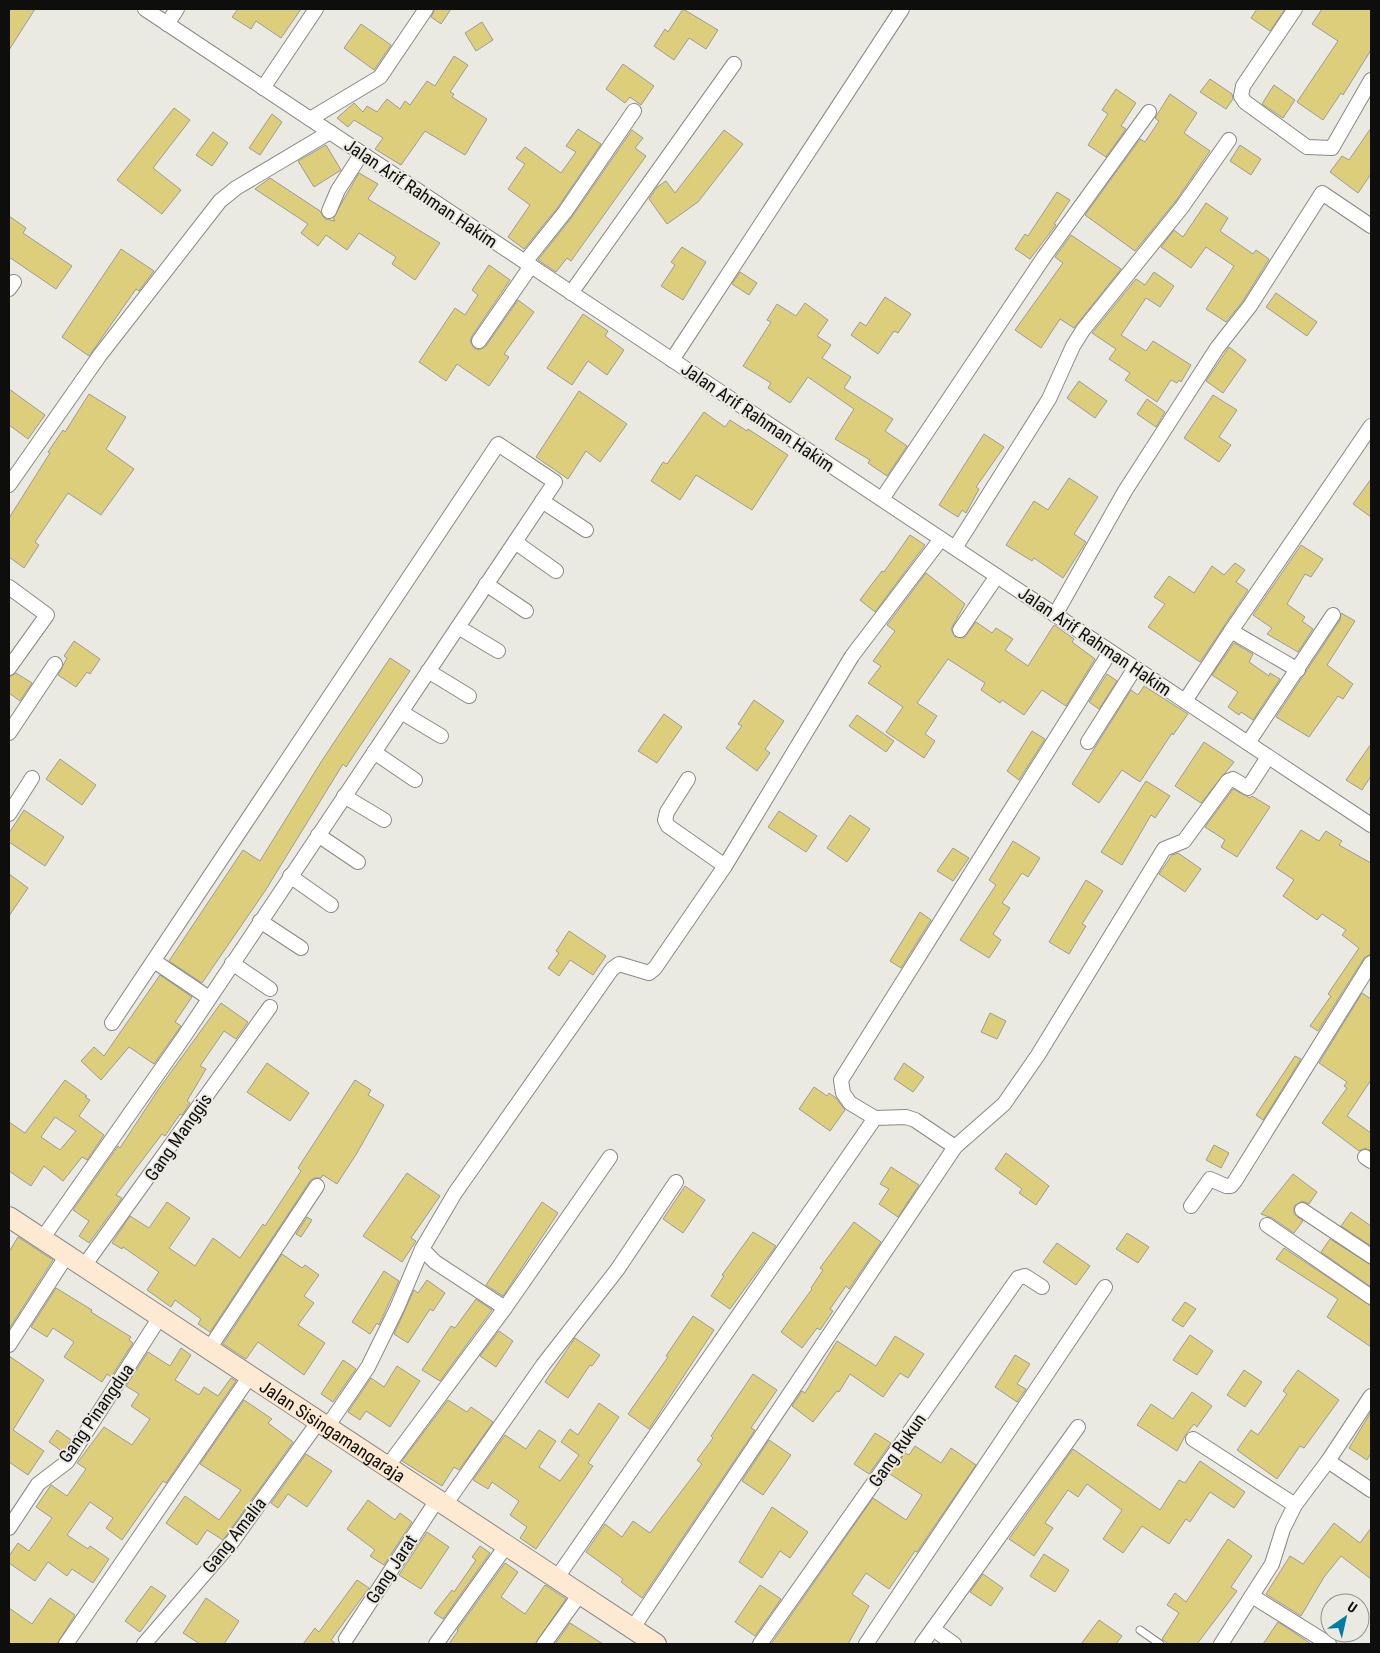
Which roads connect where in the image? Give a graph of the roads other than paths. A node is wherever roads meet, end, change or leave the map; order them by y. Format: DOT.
graph roads {
  1 [pos="144,9"];
  2 [pos="177,9"];
  3 [pos="316,9"];
  4 [pos="426,9"];
  5 [pos="902,9"];
  6 [pos="1295,9"];
  7 [pos="167,24"];
  8 [pos="734,64"];
  9 [pos="1371,80"];
  10 [pos="263,88"];
  11 [pos="634,111"];
  12 [pos="1149,112"];
  13 [pos="320,126"];
  14 [pos="1229,140"];
  15 [pos="362,153"];
  16 [pos="329,211"];
  17 [pos="1371,226"];
  18 [pos="528,264"];
  19 [pos="571,293"];
  20 [pos="480,341"];
  21 [pos="672,360"];
  22 [pos="1371,426"];
  23 [pos="9,485"];
  24 [pos="882,499"];
  25 [pos="542,501"];
  26 [pos="586,530"];
  27 [pos="942,539"];
  28 [pos="515,542"];
  29 [pos="955,548"];
  30 [pos="556,571"];
  31 [pos="997,576"];
  32 [pos="486,584"];
  33 [pos="9,587"];
  34 [pos="526,611"];
  35 [pos="1055,615"];
  36 [pos="1333,616"];
  37 [pos="458,627"];
  38 [pos="960,630"];
  39 [pos="1231,631"];
  40 [pos="498,651"];
  41 [pos="1110,652"];
  42 [pos="55,664"];
  43 [pos="9,668"];
  44 [pos="1135,668"];
  45 [pos="1298,670"];
  46 [pos="428,671"];
  47 [pos="468,696"];
  48 [pos="1185,701"];
  49 [pos="401,712"];
  50 [pos="9,733"];
  51 [pos="441,736"];
  52 [pos="1088,742"];
  53 [pos="1248,743"];
  54 [pos="374,752"];
  55 [pos="1268,756"];
  56 [pos="32,778"];
  57 [pos="688,779"];
  58 [pos="415,780"];
  59 [pos="344,796"];
  60 [pos="9,814"];
  61 [pos="384,820"];
  62 [pos="1371,825"];
  63 [pos="318,835"];
  64 [pos="358,862"];
  65 [pos="725,866"];
  66 [pos="290,876"];
  67 [pos="331,905"];
  68 [pos="260,921"];
  69 [pos="301,948"];
  70 [pos="154,961"];
  71 [pos="232,963"];
  72 [pos="1371,963"];
  73 [pos="270,989"];
  74 [pos="208,998"];
  75 [pos="270,1007"];
  76 [pos="112,1023"];
  77 [pos="875,1118"];
  78 [pos="955,1147"];
  79 [pos="610,1157"];
  80 [pos="676,1182"];
  81 [pos="317,1186"];
  82 [pos="1191,1206"];
  83 [pos="1302,1210"];
  84 [pos="9,1217"];
  85 [pos="1267,1225"];
  86 [pos="42,1239"];
  87 [pos="422,1249"];
  88 [pos="67,1255"];
  89 [pos="1371,1256"];
  90 [pos="84,1266"];
  91 [pos="1042,1287"];
  92 [pos="1105,1287"];
  93 [pos="1371,1297"];
  94 [pos="505,1308"];
  95 [pos="160,1317"];
  96 [pos="9,1346"];
  97 [pos="208,1349"];
  98 [pos="250,1376"];
  99 [pos="1371,1396"];
  100 [pos="323,1424"];
  101 [pos="1078,1427"];
  102 [pos="1193,1439"];
  103 [pos="1328,1462"];
  104 [pos="387,1467"];
  105 [pos="1371,1490"];
  106 [pos="441,1502"];
  107 [pos="1296,1505"];
  108 [pos="9,1528"];
  109 [pos="506,1546"];
  110 [pos="556,1579"];
  111 [pos="580,1594"];
  112 [pos="1252,1596"];
  113 [pos="632,1629"];
  114 [pos="933,1629"];
  115 [pos="1140,1630"];
  116 [pos="346,1639"];
  117 [pos="66,1644"];
  118 [pos="144,1644"];
  119 [pos="436,1644"];
  120 [pos="544,1644"];
  121 [pos="654,1644"];
  122 [pos="760,1644"];
  123 [pos="866,1644"];
  124 [pos="922,1644"];
  125 [pos="954,1644"];
  126 [pos="1160,1644"];
  127 [pos="1221,1644"];
  128 [pos="1329,1644"];
  1 -- 7 [label="street, Jalan Arif Rahman Hakim"];
  2 -- 7 [label="street"];
  3 -- 10 [label="street"];
  4 -- 13 [label="street"];
  5 -- 21 [label="street"];
  6 -- 9 [label="street"];
  7 -- 10 [label="street, Jalan Arif Rahman Hakim"];
  8 -- 19 [label="street"];
  10 -- 13 [label="street, Jalan Arif Rahman Hakim"];
  11 -- 18 [label="street"];
  12 -- 24 [label="street"];
  13 -- 15 [label="street, Jalan Arif Rahman Hakim"];
  13 -- 23 [label="street"];
  14 -- 29 [label="street"];
  15 -- 16 [label="street"];
  15 -- 18 [label="street, Jalan Arif Rahman Hakim"];
  17 -- 35 [label="street"];
  18 -- 19 [label="street, Jalan Arif Rahman Hakim"];
  18 -- 20 [label="street"];
  19 -- 21 [label="street, Jalan Arif Rahman Hakim"];
  21 -- 24 [label="street, Jalan Arif Rahman Hakim"];
  22 -- 39 [label="street"];
  24 -- 27 [label="street, Jalan Arif Rahman Hakim"];
  25 -- 26 [label="street"];
  25 -- 28 [label="street"];
  25 -- 70 [label="street"];
  27 -- 29 [label="street, Jalan Arif Rahman Hakim"];
  27 -- 65 [label="street"];
  28 -- 30 [label="street"];
  28 -- 32 [label="street"];
  29 -- 31 [label="street, Jalan Arif Rahman Hakim"];
  31 -- 35 [label="street, Jalan Arif Rahman Hakim"];
  31 -- 38 [label="street"];
  32 -- 34 [label="street"];
  32 -- 37 [label="street"];
  33 -- 43 [label="street"];
  35 -- 41 [label="street, Jalan Arif Rahman Hakim"];
  36 -- 45 [label="street"];
  37 -- 40 [label="street"];
  37 -- 46 [label="street"];
  39 -- 45 [label="street"];
  39 -- 48 [label="street"];
  41 -- 44 [label="street, Jalan Arif Rahman Hakim"];
  41 -- 77 [label="street"];
  42 -- 50 [label="street"];
  44 -- 48 [label="street, Jalan Arif Rahman Hakim"];
  44 -- 52 [label="street"];
  45 -- 53 [label="street"];
  46 -- 47 [label="street"];
  46 -- 49 [label="street"];
  48 -- 53 [label="street, Jalan Arif Rahman Hakim"];
  49 -- 51 [label="street"];
  49 -- 54 [label="street"];
  53 -- 55 [label="street, Jalan Arif Rahman Hakim"];
  54 -- 58 [label="street"];
  54 -- 59 [label="street"];
  55 -- 62 [label="street, Jalan Arif Rahman Hakim"];
  55 -- 78 [label="street"];
  56 -- 60 [label="street"];
  57 -- 65 [label="street"];
  59 -- 61 [label="street"];
  59 -- 63 [label="street"];
  63 -- 64 [label="street"];
  63 -- 66 [label="street"];
  65 -- 87 [label="street, Gang Amalia"];
  66 -- 67 [label="street"];
  66 -- 68 [label="street"];
  68 -- 69 [label="street"];
  68 -- 71 [label="street"];
  70 -- 74 [label="street"];
  70 -- 76 [label="street"];
  71 -- 73 [label="street"];
  71 -- 74 [label="street"];
  72 -- 82 [label="street"];
  74 -- 86 [label="street"];
  75 -- 90 [label="street, Gang Manggis"];
  77 -- 78 [label="street"];
  77 -- 110 [label="street"];
  78 -- 113 [label="street"];
  79 -- 94 [label="street"];
  80 -- 106 [label="street, Gang Jarat"];
  81 -- 97 [label="street"];
  83 -- 89 [label="street"];
  84 -- 86 [label="street, Jalan Sisingamangaraja"];
  85 -- 93 [label="street"];
  86 -- 88 [label="street, Jalan Sisingamangaraja"];
  87 -- 94 [label="street"];
  87 -- 100 [label="street, Gang Amalia"];
  88 -- 90 [label="street, Jalan Sisingamangaraja"];
  88 -- 96 [label="street"];
  90 -- 95 [label="street, Jalan Sisingamangaraja"];
  91 -- 122 [label="street, Gang Rukun"];
  92 -- 123 [label="street"];
  94 -- 104 [label="street"];
  95 -- 97 [label="street, Jalan Sisingamangaraja"];
  95 -- 108 [label="street, Gang Pinangdua"];
  97 -- 98 [label="street, Jalan Sisingamangaraja"];
  98 -- 100 [label="street, Jalan Sisingamangaraja"];
  98 -- 117 [label="street"];
  99 -- 103 [label="street"];
  100 -- 104 [label="street, Jalan Sisingamangaraja"];
  100 -- 118 [label="street, Gang Amalia"];
  101 -- 114 [label="street"];
  102 -- 107 [label="street"];
  103 -- 105 [label="street"];
  103 -- 107 [label="street"];
  104 -- 106 [label="street, Jalan Sisingamangaraja"];
  106 -- 109 [label="street, Jalan Sisingamangaraja"];
  106 -- 116 [label="street, Gang Jarat"];
  107 -- 112 [label="street"];
  109 -- 110 [label="street, Jalan Sisingamangaraja"];
  109 -- 119 [label="street"];
  110 -- 111 [label="street, Jalan Sisingamangaraja"];
  111 -- 113 [label="street, Jalan Sisingamangaraja"];
  111 -- 120 [label="street"];
  112 -- 127 [label="street"];
  112 -- 128 [label="street"];
  113 -- 121 [label="street, Jalan Sisingamangaraja"];
  114 -- 124 [label="street"];
  114 -- 125 [label="street"];
  115 -- 126 [label="lane"];
}
